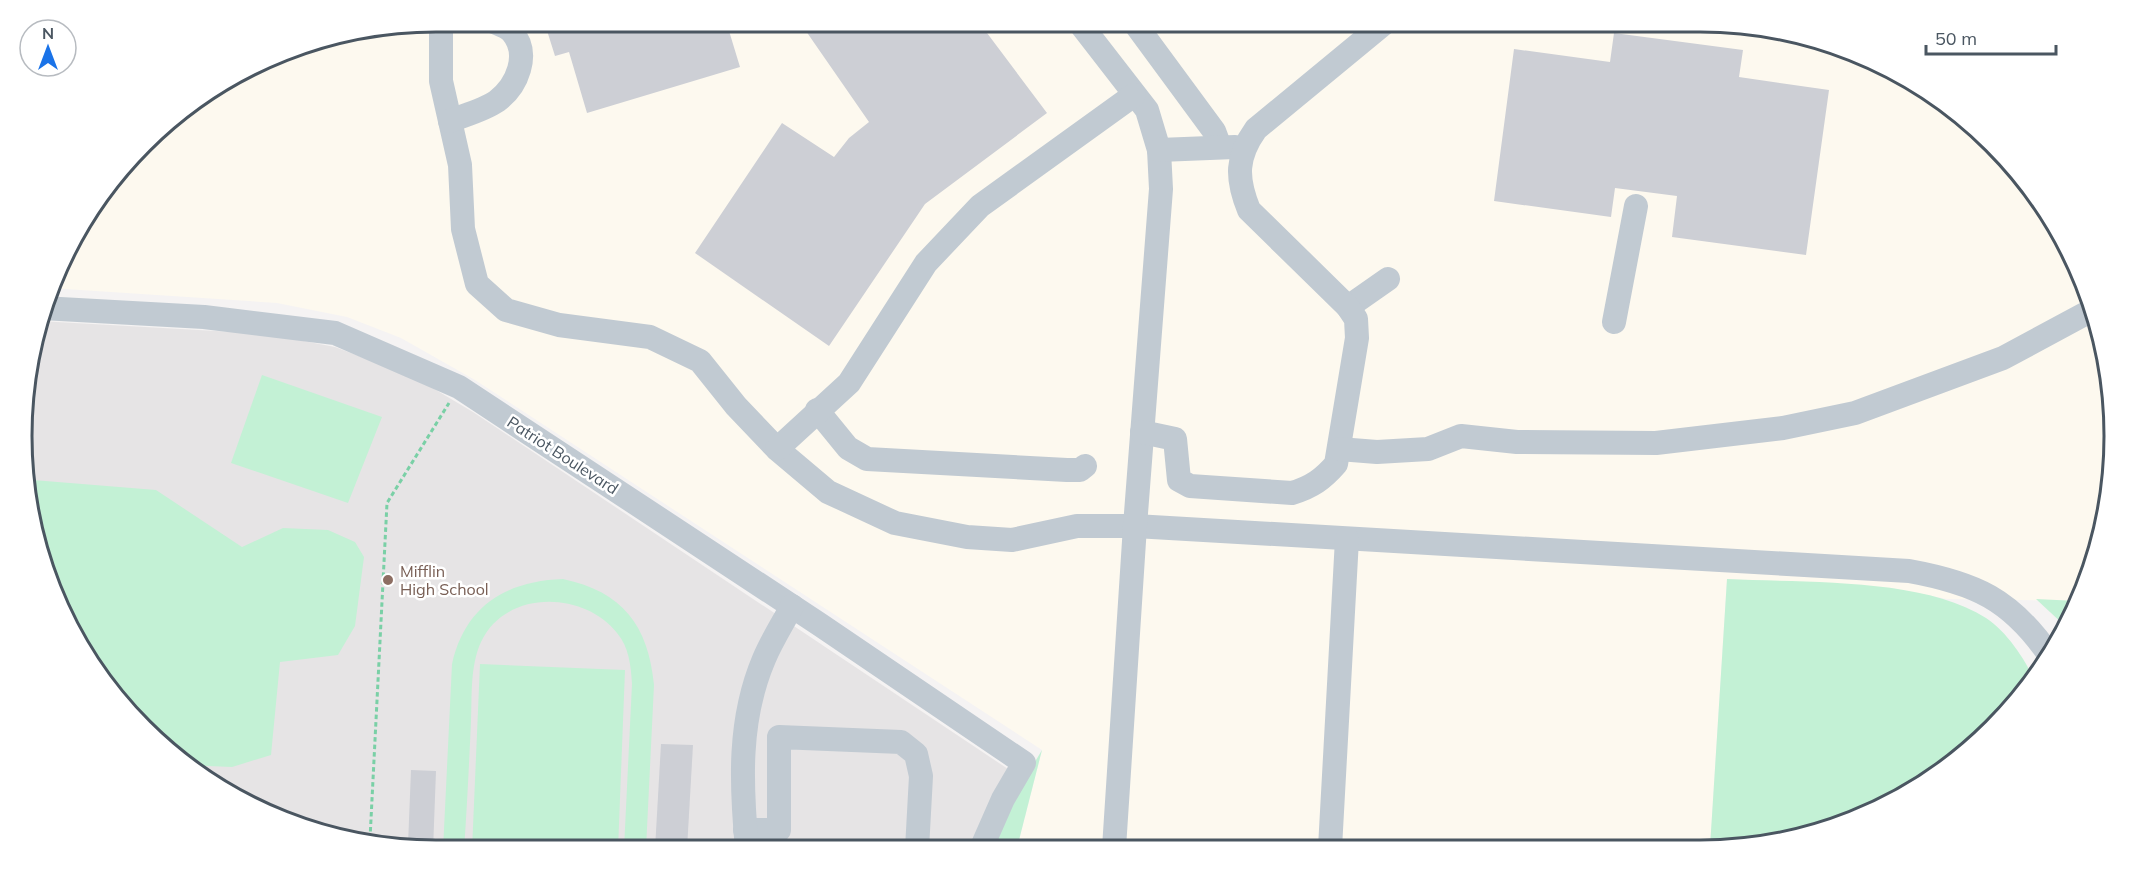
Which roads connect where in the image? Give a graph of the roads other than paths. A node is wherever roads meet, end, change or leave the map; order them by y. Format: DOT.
graph roads {
  1 [pos="441,32"];
  2 [pos="512,32"];
  3 [pos="1086,32"];
  4 [pos="1141,32"];
  5 [pos="1374,32"];
  6 [pos="1134,94"];
  7 [pos="450,121"];
  8 [pos="1244,146"];
  9 [pos="1220,147"];
  10 [pos="1159,150"];
  11 [pos="1636,206"];
  12 [pos="1388,279"];
  13 [pos="1348,307"];
  14 [pos="52,309"];
  15 [pos="2085,314"];
  16 [pos="1614,321"];
  17 [pos="818,410"];
  18 [pos="1142,432"];
  19 [pos="777,449"];
  20 [pos="1339,449"];
  21 [pos="1085,466"];
  22 [pos="1135,525"];
  23 [pos="1347,539"];
  24 [pos="792,606"];
  25 [pos="2044,648"];
  26 [pos="746,840"];
  27 [pos="780,840"];
  28 [pos="917,840"];
  29 [pos="985,840"];
  30 [pos="1115,840"];
  31 [pos="1330,840"];
  1 -- 7 [label="street"];
  2 -- 7 [label="street"];
  3 -- 6 [label="street"];
  4 -- 9 [label="street"];
  5 -- 8 [label="street"];
  6 -- 10 [label="street"];
  6 -- 17 [label="street"];
  7 -- 19 [label="street"];
  8 -- 9 [label="street"];
  8 -- 13 [label="street"];
  9 -- 10 [label="street"];
  10 -- 18 [label="street"];
  11 -- 16 [label="street"];
  12 -- 13 [label="street"];
  13 -- 20 [label="street"];
  14 -- 24 [label="street, Patriot Boulevard"];
  15 -- 20 [label="street"];
  17 -- 19 [label="street"];
  17 -- 21 [label="street"];
  18 -- 20 [label="street"];
  18 -- 22 [label="street"];
  19 -- 22 [label="street"];
  22 -- 23 [label="street"];
  22 -- 30 [label="street"];
  23 -- 25 [label="street"];
  23 -- 31 [label="street"];
  24 -- 26 [label="street"];
  24 -- 29 [label="street, Patriot Boulevard"];
  26 -- 27 [label="street"];
  27 -- 28 [label="street"];
}
